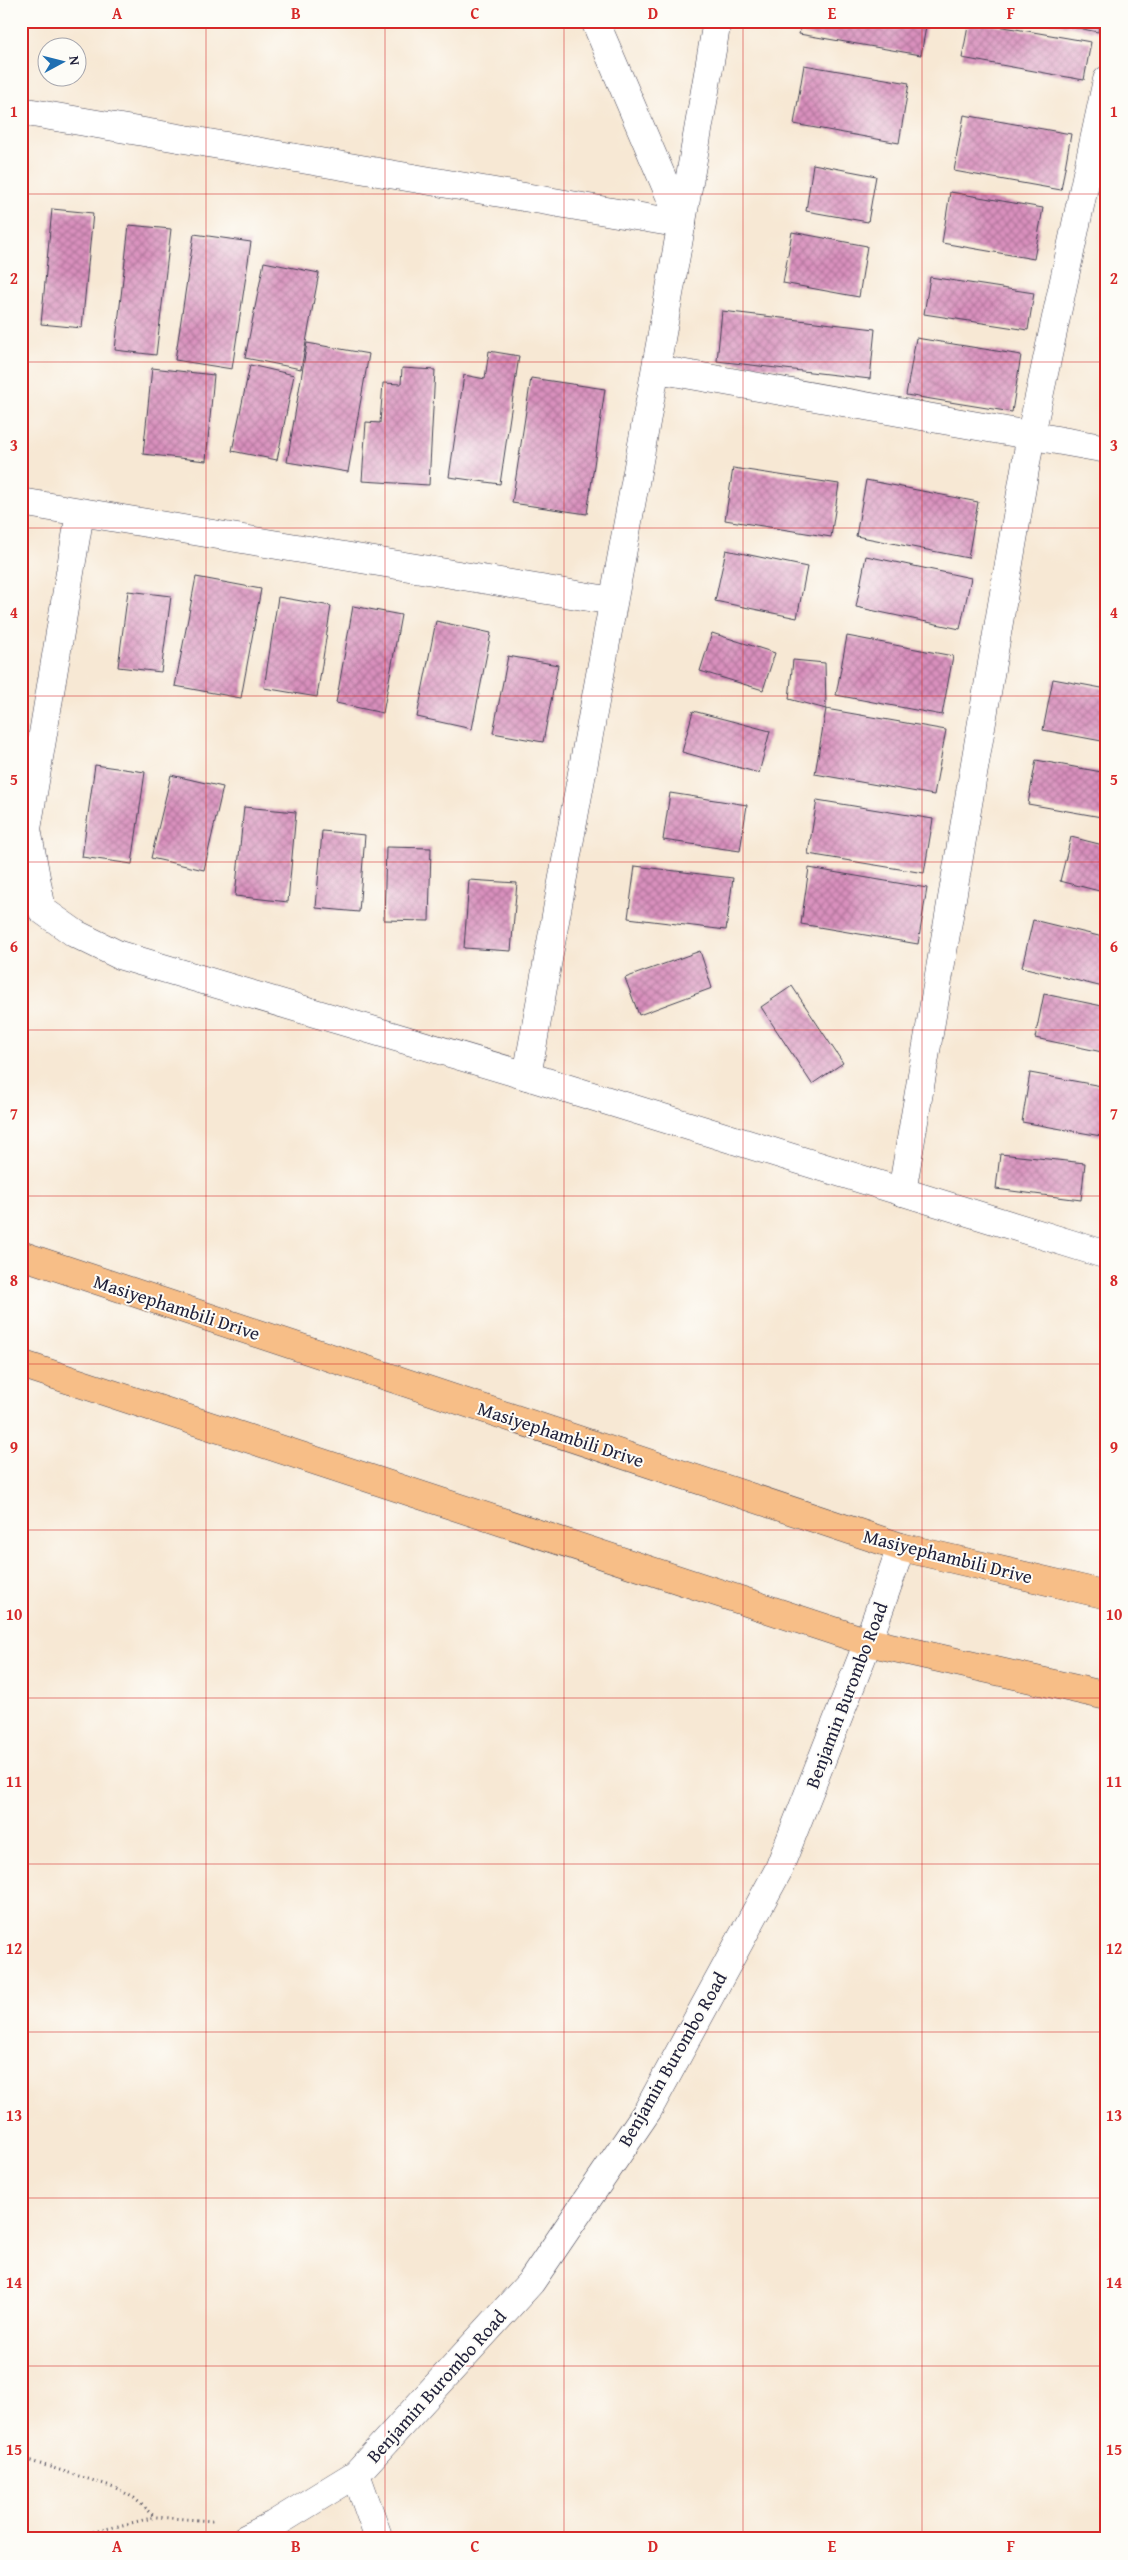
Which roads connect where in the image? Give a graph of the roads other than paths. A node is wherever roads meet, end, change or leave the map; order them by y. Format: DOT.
graph roads {
  1 [pos="595,21"];
  2 [pos="717,21"];
  3 [pos="1107,80"];
  4 [pos="21,111"];
  5 [pos="682,224"];
  6 [pos="657,369"];
  7 [pos="1032,434"];
  8 [pos="1107,449"];
  9 [pos="21,502"];
  10 [pos="80,513"];
  11 [pos="612,601"];
  12 [pos="527,1076"];
  13 [pos="902,1192"];
  14 [pos="21,1255"];
  15 [pos="1107,1255"];
  16 [pos="21,1364"];
  17 [pos="900,1547"];
  18 [pos="1107,1595"];
  19 [pos="868,1642"];
  20 [pos="1107,1696"];
  21 [pos="356,2474"];
  22 [pos="245,2539"];
  23 [pos="379,2539"];
  1 -- 5 [label="street"];
  2 -- 5 [label="street"];
  3 -- 7 [label="street"];
  4 -- 5 [label="street"];
  5 -- 6 [label="street"];
  6 -- 7 [label="street"];
  6 -- 11 [label="street"];
  7 -- 8 [label="street"];
  7 -- 13 [label="street"];
  9 -- 10 [label="street"];
  10 -- 11 [label="street"];
  10 -- 12 [label="street"];
  11 -- 12 [label="street"];
  12 -- 13 [label="street"];
  13 -- 15 [label="street"];
  14 -- 17 [label="main road, Masiyephambili Drive"];
  16 -- 19 [label="main road"];
  17 -- 18 [label="main road, Masiyephambili Drive"];
  17 -- 19 [label="street, Benjamin Burombo Road"];
  19 -- 20 [label="main road"];
  19 -- 21 [label="street, Benjamin Burombo Road"];
  21 -- 22 [label="street, Benjamin Burombo Road"];
  21 -- 23 [label="street"];
}
